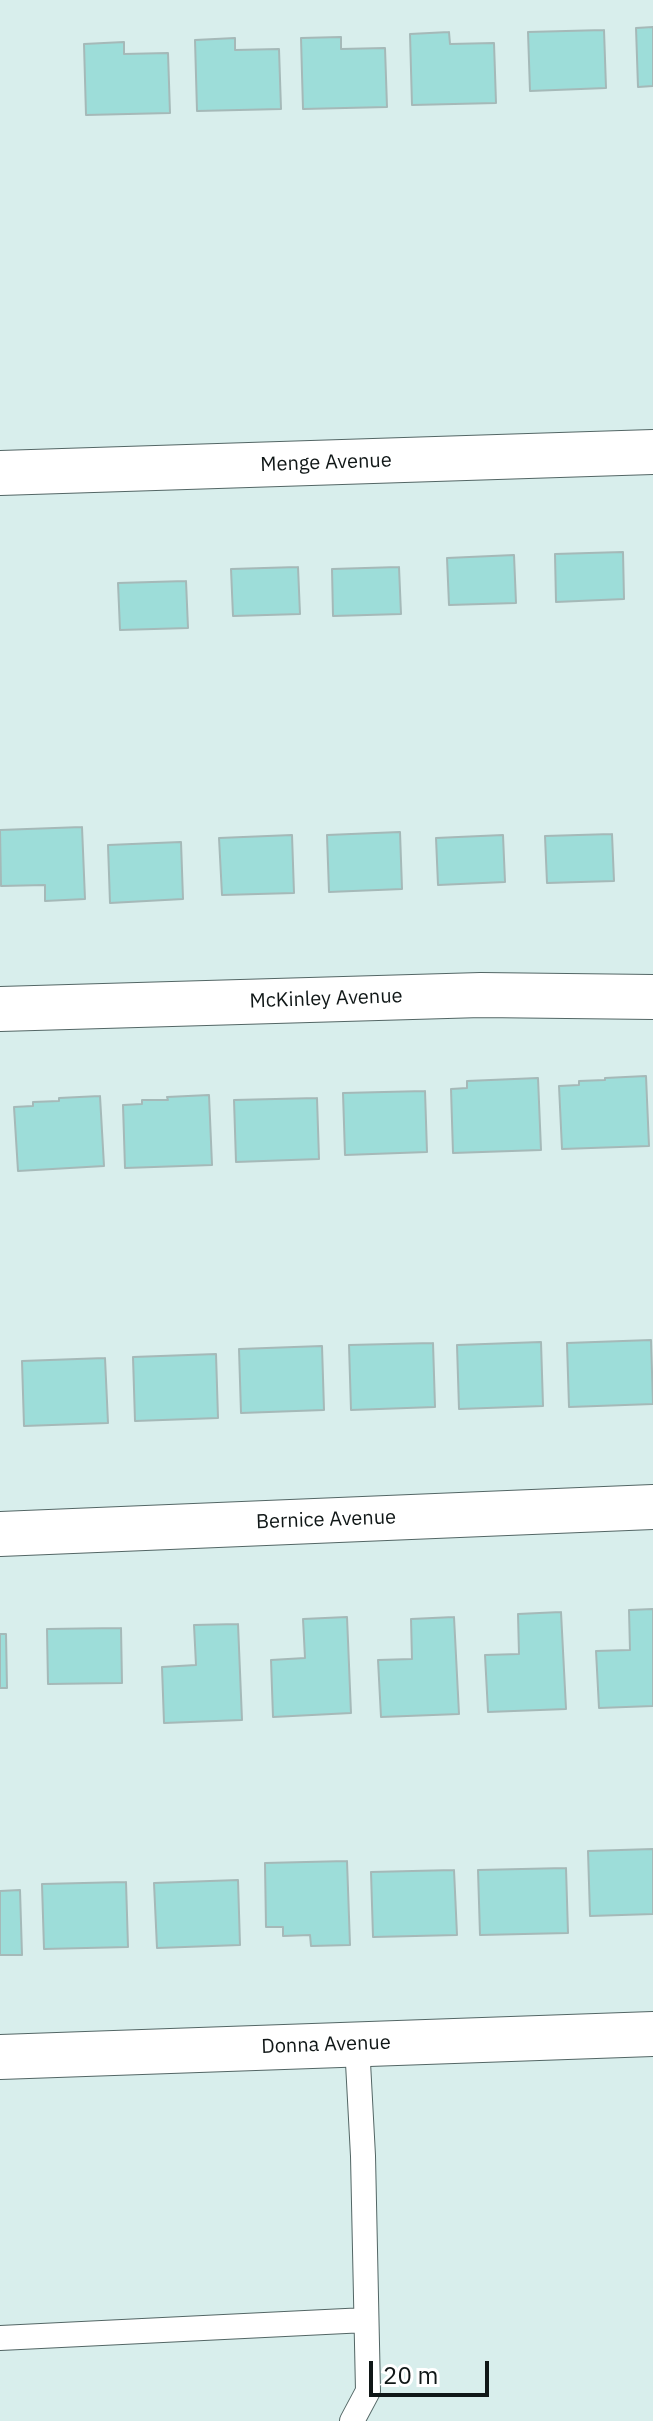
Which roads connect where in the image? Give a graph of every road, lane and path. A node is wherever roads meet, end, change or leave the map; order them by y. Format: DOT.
graph roads {
  1 [pos="653,452"];
  2 [pos="0,473"];
  3 [pos="653,997"];
  4 [pos="0,1009"];
  5 [pos="653,1507"];
  6 [pos="0,1534"];
  7 [pos="653,2034"];
  8 [pos="357,2044"];
  9 [pos="0,2057"];
  10 [pos="366,2320"];
  11 [pos="0,2338"];
  12 [pos="352,2421"];
  1 -- 2 [label="street, Menge Avenue"];
  3 -- 4 [label="street, McKinley Avenue"];
  5 -- 6 [label="street, Bernice Avenue"];
  7 -- 8 [label="street, Donna Avenue"];
  8 -- 9 [label="street, Donna Avenue"];
  8 -- 10 [label="lane"];
  10 -- 11 [label="lane"];
  10 -- 12 [label="lane"];
}
